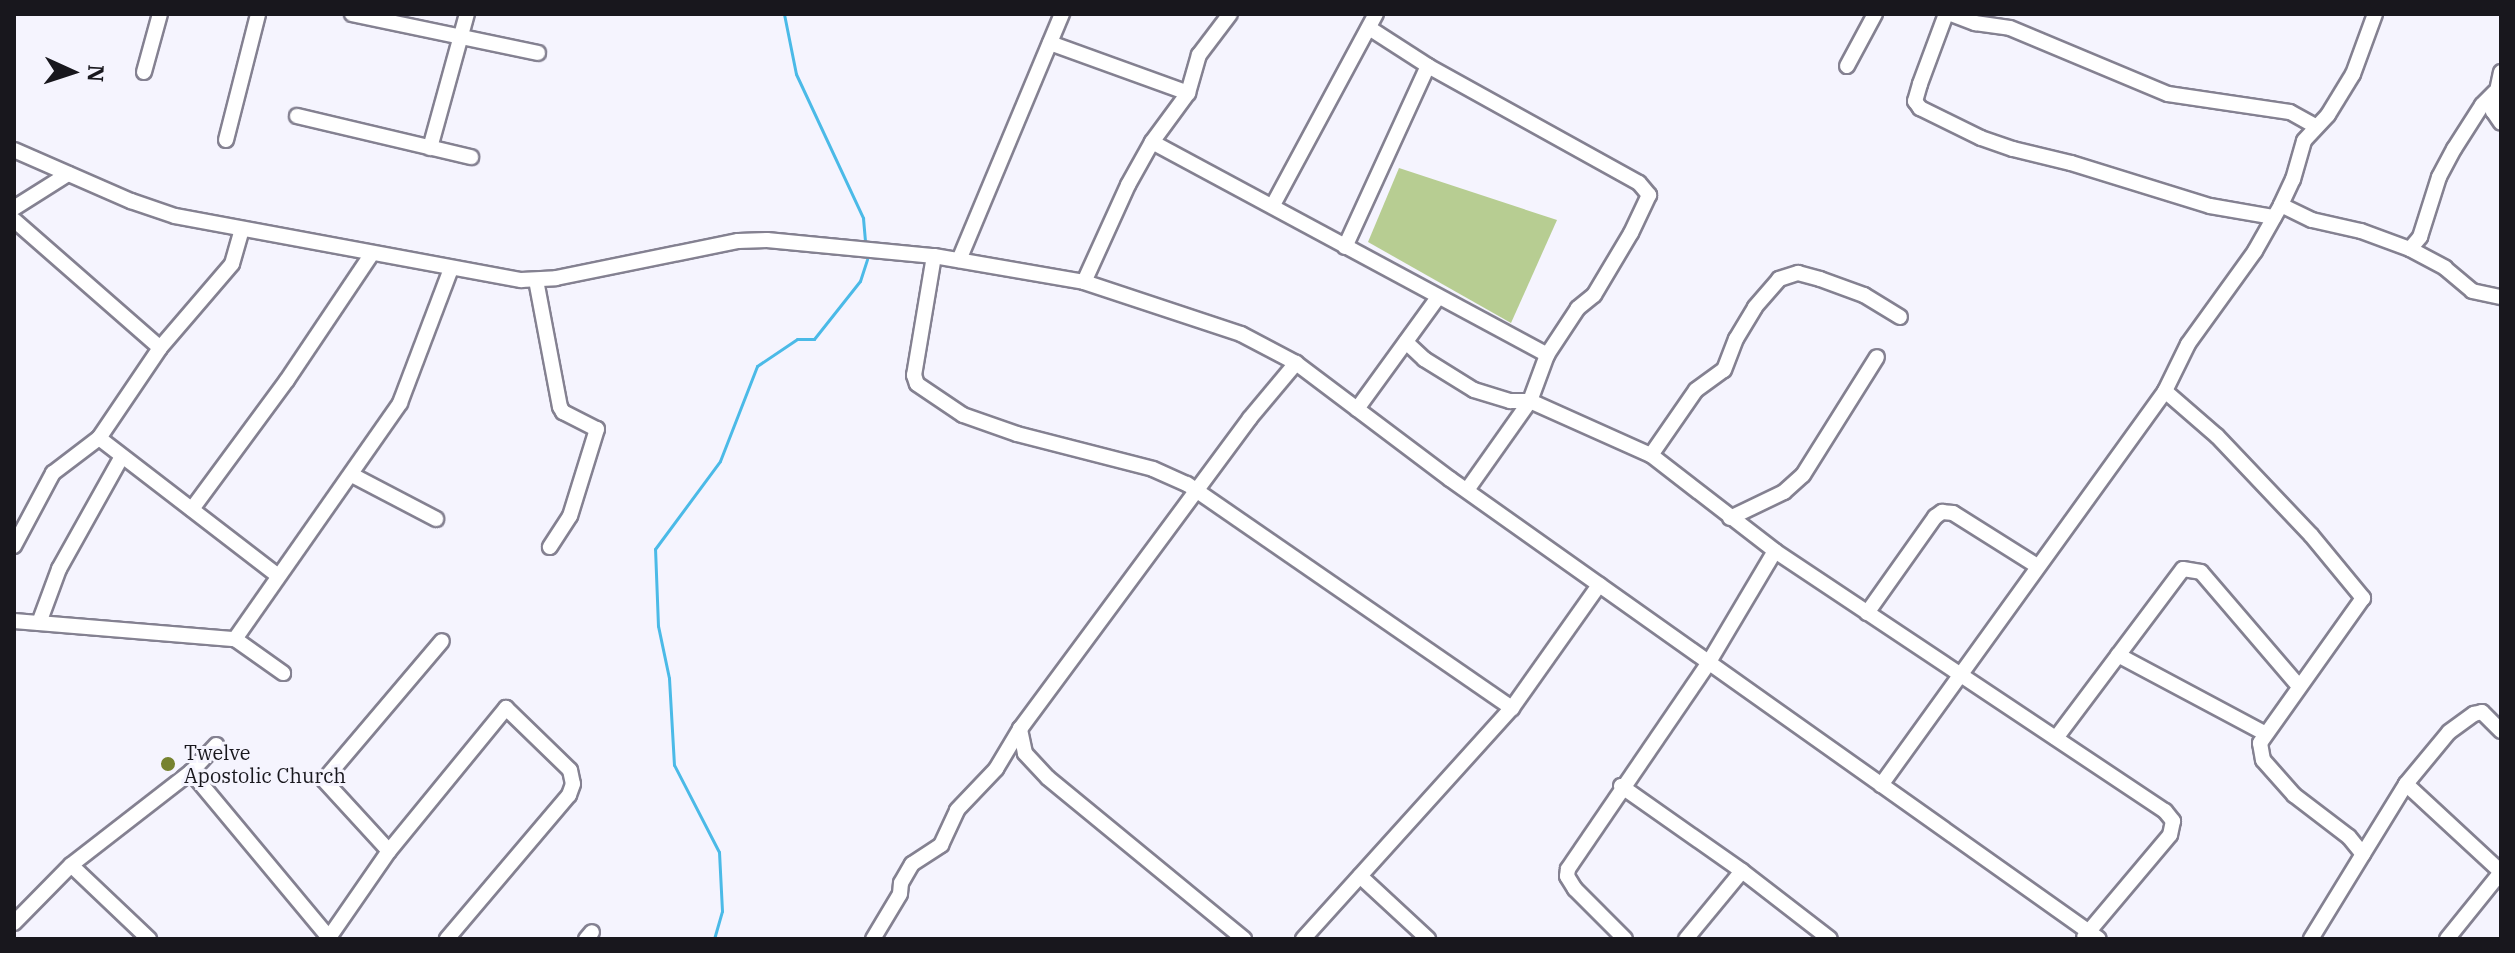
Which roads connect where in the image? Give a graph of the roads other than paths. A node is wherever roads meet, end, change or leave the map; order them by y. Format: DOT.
graph roads {
  1 [pos="160,14"];
  2 [pos="258,14"];
  3 [pos="352,14"];
  4 [pos="467,14"];
  5 [pos="1062,14"];
  6 [pos="1230,14"];
  7 [pos="1376,14"];
  8 [pos="1875,14"];
  9 [pos="1948,14"];
  10 [pos="2375,14"];
  11 [pos="1369,28"];
  12 [pos="461,38"];
  13 [pos="1050,43"];
  14 [pos="538,53"];
  15 [pos="1428,66"];
  16 [pos="1847,66"];
  17 [pos="144,72"];
  18 [pos="2501,72"];
  19 [pos="2495,92"];
  20 [pos="1188,93"];
  21 [pos="297,116"];
  22 [pos="2501,123"];
  23 [pos="2315,126"];
  24 [pos="226,140"];
  25 [pos="1152,142"];
  26 [pos="430,148"];
  27 [pos="14,150"];
  28 [pos="471,157"];
  29 [pos="68,174"];
  30 [pos="1273,205"];
  31 [pos="14,208"];
  32 [pos="2277,211"];
  33 [pos="14,220"];
  34 [pos="242,229"];
  35 [pos="1345,247"];
  36 [pos="2410,249"];
  37 [pos="371,255"];
  38 [pos="934,256"];
  39 [pos="959,260"];
  40 [pos="451,269"];
  41 [pos="536,280"];
  42 [pos="1084,282"];
  43 [pos="2501,297"];
  44 [pos="1437,299"];
  45 [pos="1900,317"];
  46 [pos="1406,342"];
  47 [pos="160,348"];
  48 [pos="1547,355"];
  49 [pos="1877,357"];
  50 [pos="1296,363"];
  51 [pos="2165,391"];
  52 [pos="1530,401"];
  53 [pos="1357,409"];
  54 [pos="99,438"];
  55 [pos="1651,455"];
  56 [pos="121,458"];
  57 [pos="352,475"];
  58 [pos="1467,490"];
  59 [pos="1197,491"];
  60 [pos="192,509"];
  61 [pos="1730,518"];
  62 [pos="436,519"];
  63 [pos="14,546"];
  64 [pos="550,547"];
  65 [pos="1775,551"];
  66 [pos="2037,566"];
  67 [pos="277,575"];
  68 [pos="1599,585"];
  69 [pos="1867,613"];
  70 [pos="14,621"];
  71 [pos="39,623"];
  72 [pos="235,639"];
  73 [pos="442,641"];
  74 [pos="2118,655"];
  75 [pos="1709,662"];
  76 [pos="283,673"];
  77 [pos="1959,675"];
  78 [pos="2298,685"];
  79 [pos="1512,708"];
  80 [pos="1020,729"];
  81 [pos="2501,731"];
  82 [pos="2264,733"];
  83 [pos="2056,738"];
  84 [pos="216,745"];
  85 [pos="1006,753"];
  86 [pos="1025,753"];
  87 [pos="191,772"];
  88 [pos="2406,784"];
  89 [pos="1881,785"];
  90 [pos="1621,786"];
  91 [pos="389,851"];
  92 [pos="2363,854"];
  93 [pos="71,865"];
  94 [pos="1742,871"];
  95 [pos="2501,872"];
  96 [pos="1360,876"];
  97 [pos="14,923"];
  98 [pos="2090,937"];
  99 [pos="149,939"];
  100 [pos="329,939"];
  101 [pos="447,939"];
  102 [pos="873,939"];
  103 [pos="1244,939"];
  104 [pos="1303,939"];
  105 [pos="1428,939"];
  106 [pos="1625,939"];
  107 [pos="1686,939"];
  108 [pos="1830,939"];
  109 [pos="2311,939"];
  110 [pos="2447,939"];
  1 -- 17 [label="street"];
  2 -- 24 [label="street"];
  3 -- 12 [label="street"];
  4 -- 12 [label="street"];
  5 -- 13 [label="street"];
  6 -- 20 [label="street"];
  7 -- 11 [label="street"];
  8 -- 16 [label="street"];
  9 -- 23 [label="street"];
  9 -- 32 [label="street"];
  10 -- 23 [label="street"];
  11 -- 15 [label="street"];
  11 -- 30 [label="street"];
  12 -- 14 [label="street"];
  12 -- 26 [label="street"];
  13 -- 20 [label="street"];
  13 -- 39 [label="street"];
  15 -- 35 [label="street"];
  15 -- 48 [label="street"];
  18 -- 19 [label="street"];
  19 -- 22 [label="street"];
  19 -- 36 [label="street"];
  20 -- 25 [label="street"];
  21 -- 26 [label="street"];
  23 -- 32 [label="street"];
  25 -- 30 [label="street"];
  25 -- 42 [label="street"];
  26 -- 28 [label="street"];
  27 -- 29 [label="street"];
  29 -- 31 [label="street"];
  29 -- 34 [label="street"];
  30 -- 35 [label="street"];
  32 -- 36 [label="street"];
  32 -- 51 [label="street"];
  33 -- 47 [label="street"];
  34 -- 37 [label="street"];
  34 -- 47 [label="street"];
  35 -- 44 [label="street"];
  36 -- 43 [label="street"];
  37 -- 40 [label="street"];
  37 -- 60 [label="street"];
  38 -- 39 [label="street"];
  38 -- 41 [label="street"];
  38 -- 59 [label="street"];
  39 -- 42 [label="street"];
  40 -- 41 [label="street"];
  40 -- 57 [label="street"];
  41 -- 64 [label="street"];
  42 -- 50 [label="street"];
  44 -- 46 [label="street"];
  44 -- 48 [label="street"];
  45 -- 55 [label="street"];
  46 -- 52 [label="street"];
  46 -- 53 [label="street"];
  47 -- 54 [label="street"];
  48 -- 52 [label="street"];
  49 -- 61 [label="street"];
  50 -- 53 [label="street"];
  50 -- 59 [label="street"];
  51 -- 66 [label="street"];
  51 -- 78 [label="street"];
  52 -- 55 [label="street"];
  52 -- 58 [label="street"];
  53 -- 58 [label="street"];
  54 -- 56 [label="street"];
  54 -- 63 [label="street"];
  55 -- 61 [label="street"];
  56 -- 60 [label="street"];
  56 -- 71 [label="street"];
  57 -- 62 [label="street"];
  57 -- 67 [label="street"];
  58 -- 68 [label="street"];
  59 -- 79 [label="street"];
  59 -- 80 [label="street"];
  60 -- 67 [label="street"];
  61 -- 65 [label="street"];
  65 -- 69 [label="street"];
  65 -- 75 [label="street"];
  66 -- 69 [label="street"];
  66 -- 77 [label="street"];
  67 -- 72 [label="street"];
  68 -- 75 [label="street"];
  68 -- 79 [label="street"];
  69 -- 77 [label="street"];
  70 -- 71 [label="street"];
  71 -- 72 [label="street"];
  72 -- 76 [label="street"];
  73 -- 91 [label="street"];
  74 -- 78 [label="street"];
  74 -- 82 [label="street"];
  74 -- 83 [label="street"];
  75 -- 89 [label="street"];
  75 -- 90 [label="street"];
  77 -- 83 [label="street"];
  77 -- 89 [label="street"];
  78 -- 82 [label="street"];
  79 -- 96 [label="street"];
  80 -- 85 [label="street"];
  80 -- 86 [label="street"];
  81 -- 88 [label="street"];
  82 -- 92 [label="street"];
  83 -- 98 [label="street"];
  84 -- 87 [label="street"];
  85 -- 86 [label="street"];
  85 -- 102 [label="street"];
  86 -- 103 [label="street"];
  87 -- 93 [label="street"];
  87 -- 100 [label="street"];
  88 -- 92 [label="street"];
  88 -- 95 [label="street"];
  89 -- 98 [label="street"];
  90 -- 94 [label="street"];
  90 -- 106 [label="street"];
  91 -- 100 [label="street"];
  91 -- 101 [label="street"];
  92 -- 109 [label="street"];
  93 -- 97 [label="street"];
  93 -- 99 [label="street"];
  94 -- 107 [label="street"];
  94 -- 108 [label="street"];
  95 -- 110 [label="street"];
  96 -- 104 [label="street"];
  96 -- 105 [label="street"];
}
